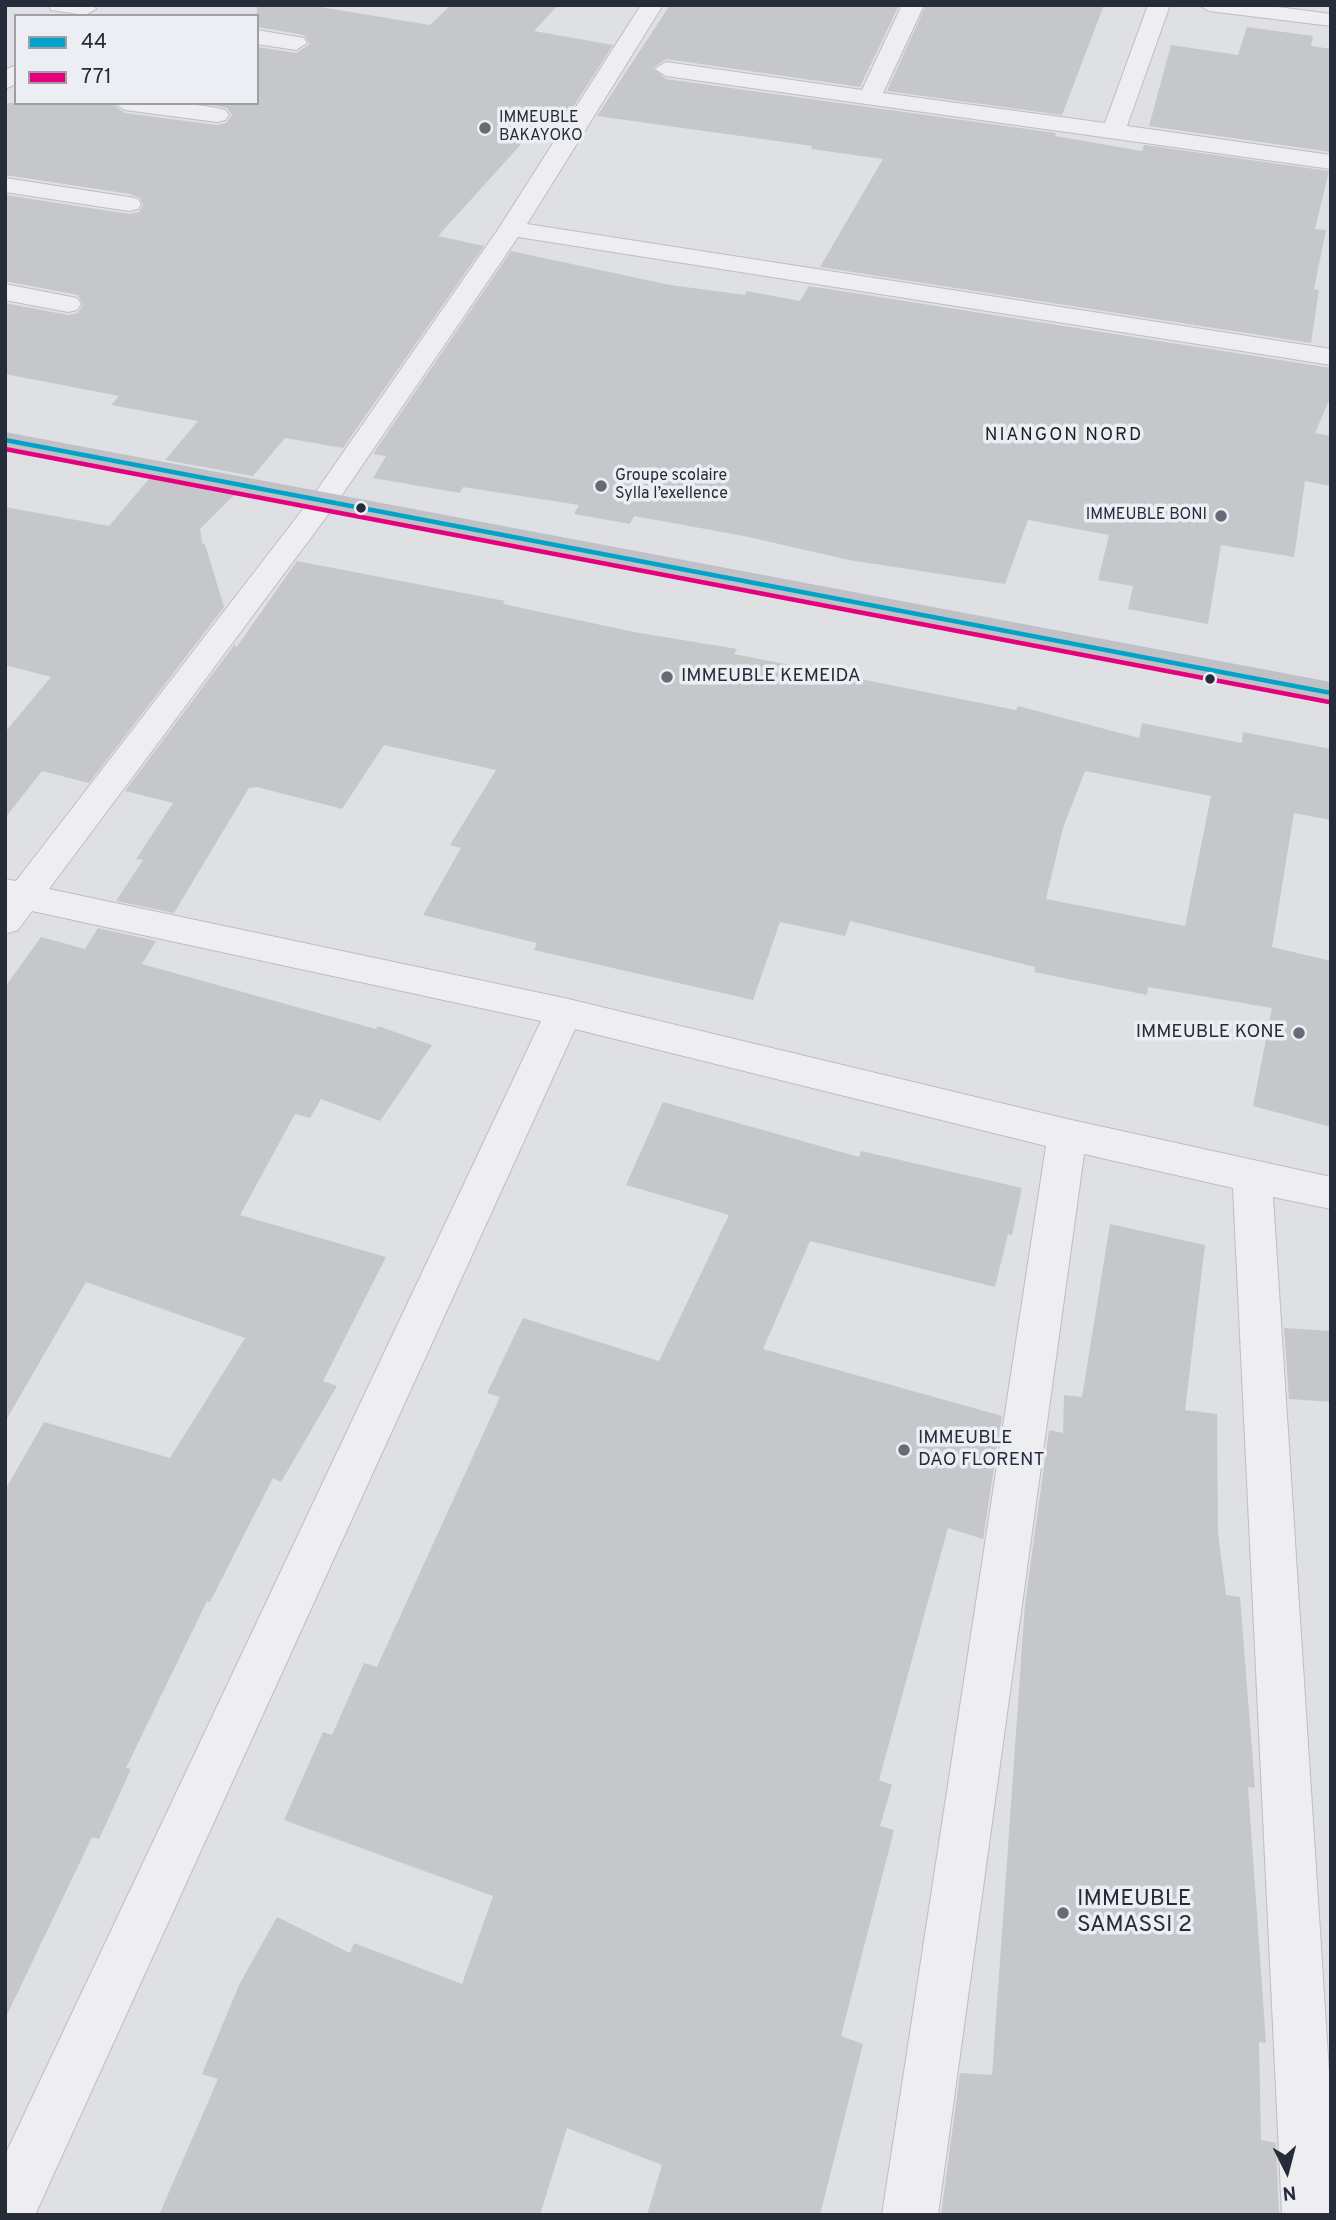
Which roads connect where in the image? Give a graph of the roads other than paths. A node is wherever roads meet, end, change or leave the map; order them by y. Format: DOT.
graph roads {
  1 [pos="59,5"];
  2 [pos="652,5"];
  3 [pos="913,5"];
  4 [pos="1158,5"];
  5 [pos="1209,5"];
  6 [pos="86,12"];
  7 [pos="1331,20"];
  8 [pos="259,37"];
  9 [pos="296,43"];
  10 [pos="666,69"];
  11 [pos="870,97"];
  12 [pos="139,105"];
  13 [pos="217,116"];
  14 [pos="1113,132"];
  15 [pos="1331,162"];
  16 [pos="5,185"];
  17 [pos="129,204"];
  18 [pos="512,229"];
  19 [pos="5,292"];
  20 [pos="68,304"];
  21 [pos="1331,357"];
  22 [pos="5,440"];
  23 [pos="323,502"];
  24 [pos="1331,693"];
  25 [pos="11,903"];
  26 [pos="564,1012"];
  27 [pos="1067,1135"];
  28 [pos="1252,1176"];
  29 [pos="1331,1193"];
  30 [pos="6,2215"];
  31 [pos="910,2215"];
  32 [pos="1310,2215"];
  1 -- 6 [label="street"];
  2 -- 18 [label="street"];
  3 -- 11 [label="street"];
  4 -- 14 [label="street"];
  5 -- 7 [label="street"];
  8 -- 9 [label="street"];
  10 -- 11 [label="street"];
  11 -- 14 [label="street"];
  12 -- 13 [label="street"];
  14 -- 15 [label="street"];
  16 -- 17 [label="street"];
  18 -- 21 [label="street"];
  18 -- 23 [label="street"];
  19 -- 20 [label="street"];
  22 -- 23 [label="street"];
  23 -- 24 [label="street"];
  23 -- 25 [label="street"];
  25 -- 26 [label="street"];
  26 -- 27 [label="street"];
  26 -- 30 [label="street"];
  27 -- 28 [label="street"];
  27 -- 31 [label="street"];
  28 -- 29 [label="street"];
  28 -- 32 [label="street"];
}
